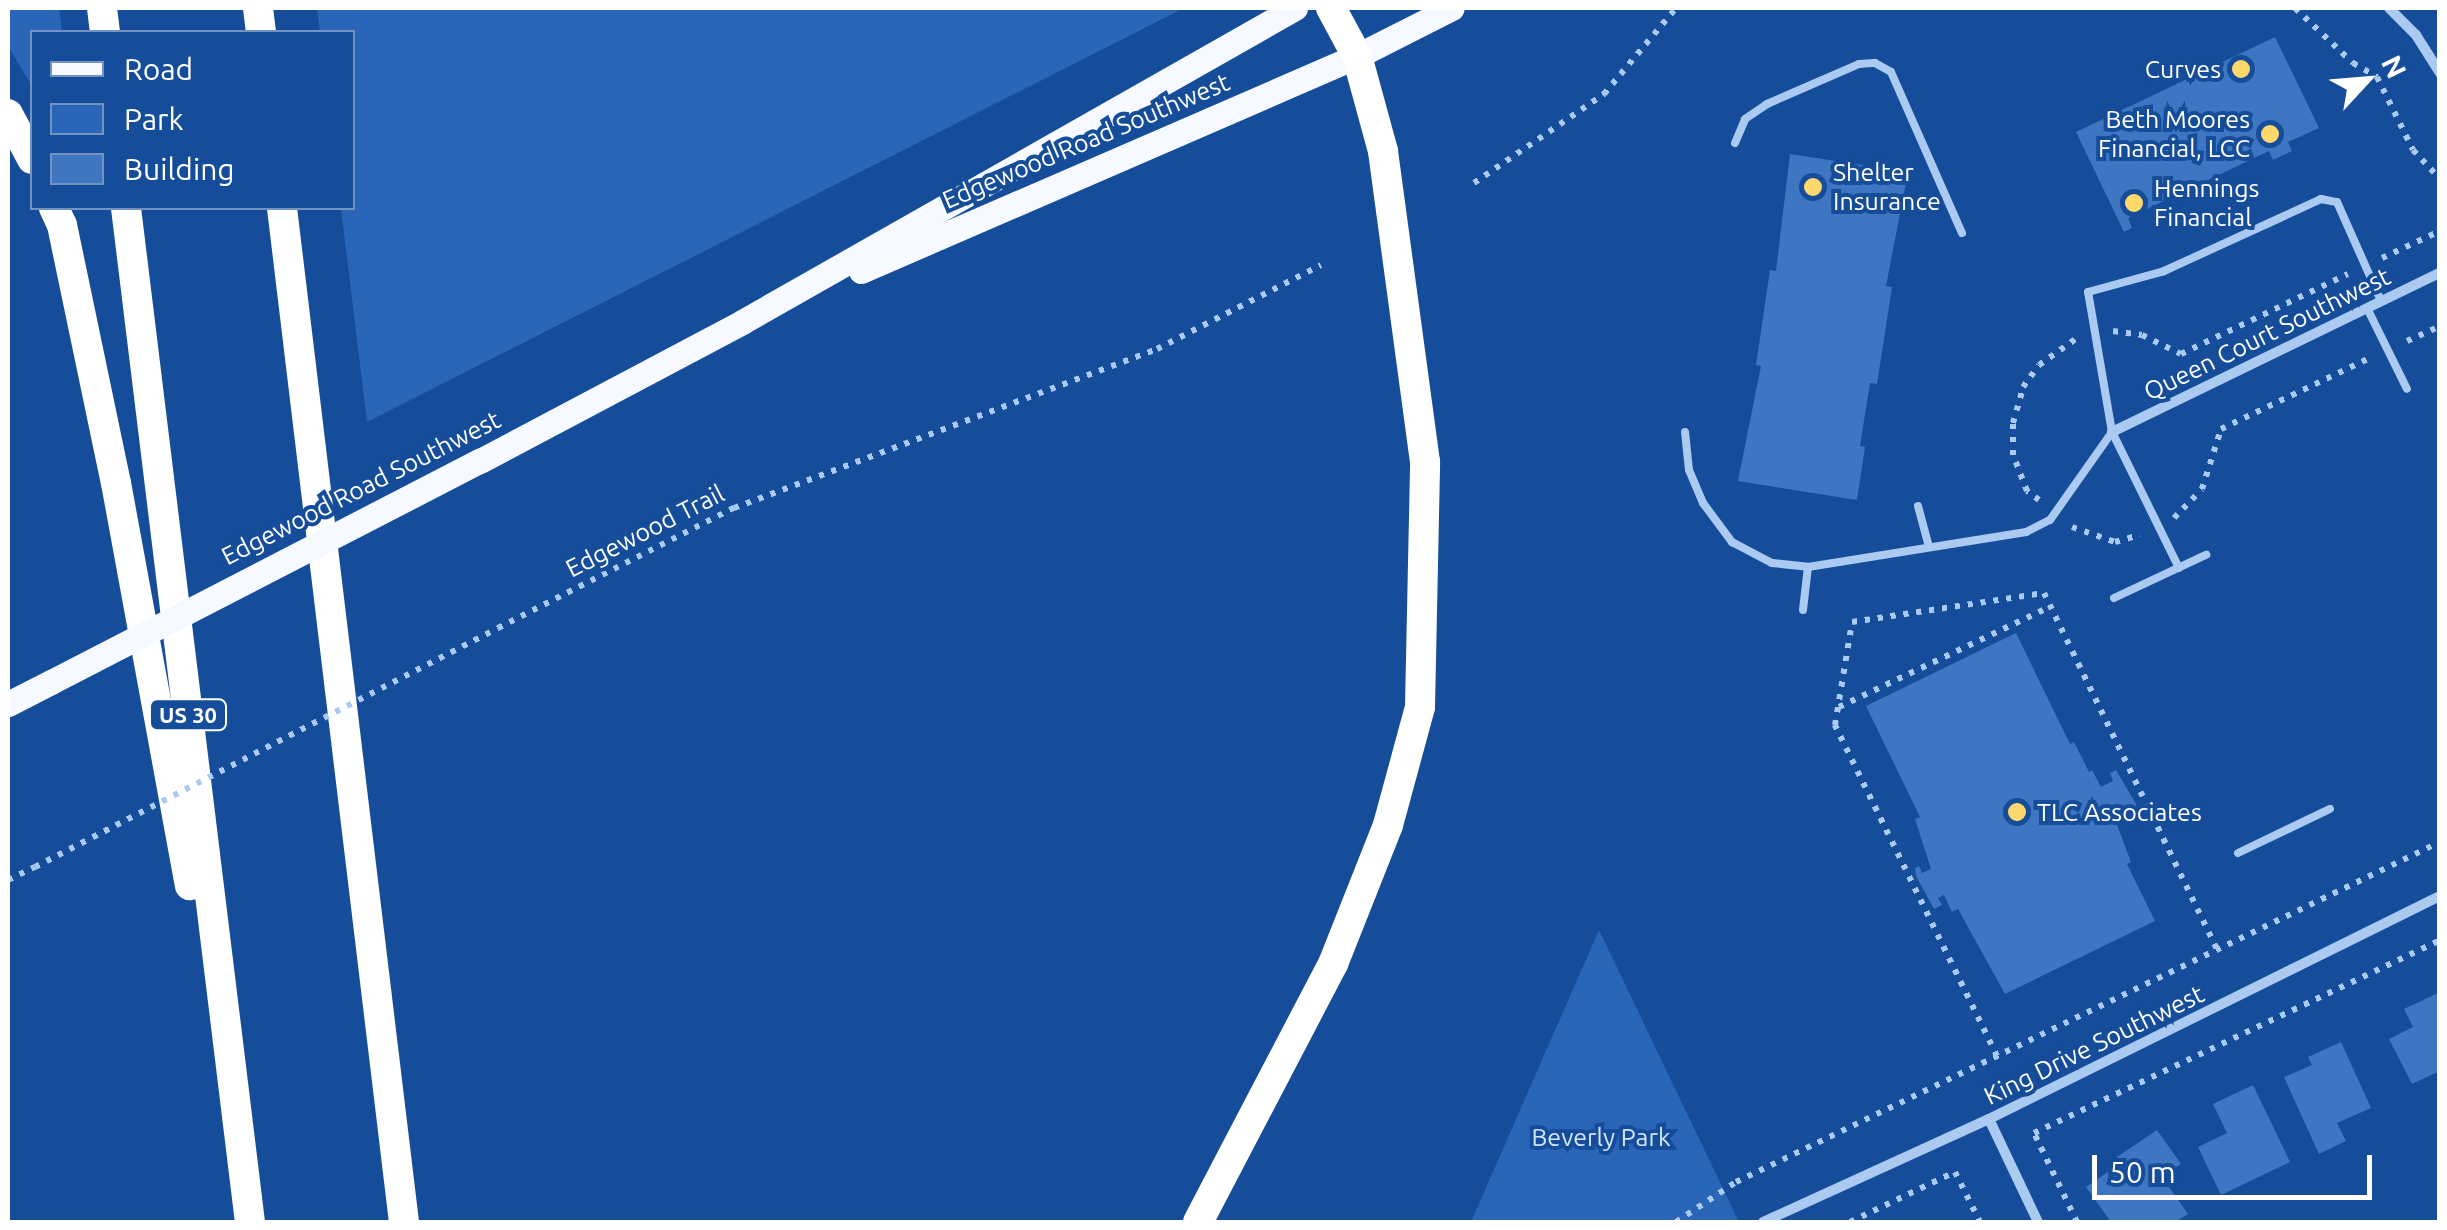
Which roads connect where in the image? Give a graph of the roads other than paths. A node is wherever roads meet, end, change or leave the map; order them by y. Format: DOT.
graph roads {
  1 [pos="1295,8"];
  2 [pos="1331,8"];
  3 [pos="1452,8"];
  4 [pos="2389,8"];
  5 [pos="1357,56"];
  6 [pos="2440,72"];
  7 [pos="8,114"];
  8 [pos="1735,143"];
  9 [pos="30,154"];
  10 [pos="55,210"];
  11 [pos="126,210"];
  12 [pos="282,210"];
  13 [pos="1962,233"];
  14 [pos="2440,272"];
  15 [pos="2381,301"];
  16 [pos="2367,308"];
  17 [pos="742,322"];
  18 [pos="2407,389"];
  19 [pos="1685,432"];
  20 [pos="2112,432"];
  21 [pos="1918,506"];
  22 [pos="1929,547"];
  23 [pos="2206,556"];
  24 [pos="1808,567"];
  25 [pos="2178,568"];
  26 [pos="2114,598"];
  27 [pos="1803,610"];
  28 [pos="8,704"];
  29 [pos="2330,809"];
  30 [pos="2238,853"];
  31 [pos="2440,896"];
  32 [pos="1989,1119"];
  33 [pos="245,1184"];
  34 [pos="250,1222"];
  35 [pos="404,1222"];
  36 [pos="1198,1222"];
  37 [pos="1763,1222"];
  38 [pos="2038,1222"];
  1 -- 17 [label="main road, Edgewood Road Southwest"];
  2 -- 5 [label="highway"];
  3 -- 5 [label="main road, Edgewood Road Southwest"];
  4 -- 6 [label="street"];
  5 -- 17 [label="main road, Edgewood Road Southwest"];
  5 -- 36 [label="highway"];
  7 -- 9 [label="highway"];
  8 -- 13 [label="lane"];
  10 -- 33 [label="highway"];
  11 -- 33 [label="highway, US 30"];
  12 -- 35 [label="highway"];
  14 -- 15 [label="street, Queen Court Southwest"];
  15 -- 16 [label="street, Queen Court Southwest"];
  15 -- 20 [label="lane"];
  16 -- 18 [label="lane"];
  16 -- 20 [label="street, Queen Court Southwest"];
  17 -- 28 [label="main road, Edgewood Road Southwest, bridge"];
  19 -- 24 [label="lane"];
  20 -- 22 [label="lane"];
  20 -- 25 [label="lane"];
  21 -- 22 [label="lane"];
  22 -- 24 [label="lane"];
  23 -- 25 [label="lane"];
  24 -- 27 [label="lane"];
  25 -- 26 [label="lane"];
  29 -- 30 [label="lane"];
  31 -- 32 [label="street, King Drive Southwest"];
  32 -- 37 [label="street, King Drive Southwest"];
  32 -- 38 [label="street"];
  33 -- 34 [label="highway, US 30"];
}
